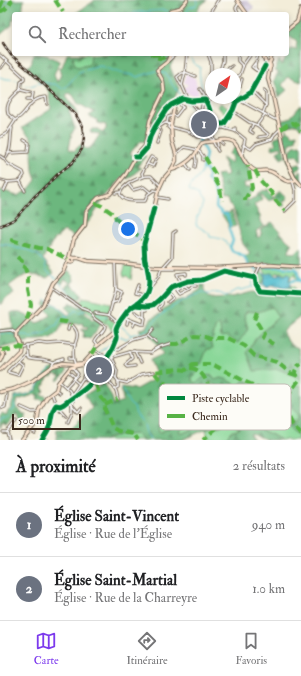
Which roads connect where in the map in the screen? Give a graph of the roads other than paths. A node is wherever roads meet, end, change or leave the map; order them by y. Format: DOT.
graph roads {
  1 [pos="187,0"];
  2 [pos="218,0"];
  3 [pos="237,0"];
  4 [pos="240,3"];
  5 [pos="301,9"];
  6 [pos="170,12"];
  7 [pos="211,12"];
  8 [pos="238,12"];
  9 [pos="245,12"];
  10 [pos="289,28"];
  11 [pos="0,54"];
  12 [pos="174,56"];
  13 [pos="187,56"];
  14 [pos="209,56"];
  15 [pos="223,56"];
  16 [pos="238,56"];
  17 [pos="250,56"];
  18 [pos="258,56"];
  19 [pos="263,56"];
  20 [pos="270,56"];
  21 [pos="171,58"];
  22 [pos="6,61"];
  23 [pos="232,66"];
  24 [pos="244,66"];
  25 [pos="267,66"];
  26 [pos="0,68"];
  27 [pos="211,68"];
  28 [pos="222,68"];
  29 [pos="229,68"];
  30 [pos="185,72"];
  31 [pos="241,72"];
  32 [pos="262,73"];
  33 [pos="195,76"];
  34 [pos="242,80"];
  35 [pos="241,83"];
  36 [pos="182,86"];
  37 [pos="21,90"];
  38 [pos="201,91"];
  39 [pos="252,91"];
  40 [pos="264,91"];
  41 [pos="27,99"];
  42 [pos="32,99"];
  43 [pos="241,99"];
  44 [pos="188,100"];
  45 [pos="33,101"];
  46 [pos="205,101"];
  47 [pos="241,101"];
  48 [pos="178,102"];
  49 [pos="47,104"];
  50 [pos="206,104"];
  51 [pos="206,104"];
  52 [pos="236,104"];
  53 [pos="266,105"];
  54 [pos="233,111"];
  55 [pos="179,112"];
  56 [pos="174,113"];
  57 [pos="264,114"];
  58 [pos="208,117"];
  59 [pos="200,118"];
  60 [pos="278,119"];
  61 [pos="15,120"];
  62 [pos="203,121"];
  63 [pos="210,124"];
  64 [pos="225,124"];
  65 [pos="253,124"];
  66 [pos="12,126"];
  67 [pos="170,126"];
  68 [pos="257,126"];
  69 [pos="159,127"];
  70 [pos="198,128"];
  71 [pos="224,128"];
  72 [pos="235,128"];
  73 [pos="280,129"];
  74 [pos="235,131"];
  75 [pos="253,133"];
  76 [pos="213,134"];
  77 [pos="204,135"];
  78 [pos="0,137"];
  79 [pos="198,137"];
  80 [pos="259,137"];
  81 [pos="150,138"];
  82 [pos="24,140"];
  83 [pos="218,141"];
  84 [pos="157,143"];
  85 [pos="201,143"];
  86 [pos="223,144"];
  87 [pos="243,145"];
  88 [pos="218,146"];
  89 [pos="189,148"];
  90 [pos="199,150"];
  91 [pos="190,151"];
  92 [pos="218,151"];
  93 [pos="8,153"];
  94 [pos="176,154"];
  95 [pos="242,154"];
  96 [pos="195,155"];
  97 [pos="0,156"];
  98 [pos="135,157"];
  99 [pos="4,159"];
  100 [pos="203,160"];
  101 [pos="185,163"];
  102 [pos="148,164"];
  103 [pos="194,167"];
  104 [pos="171,170"];
  105 [pos="190,170"];
  106 [pos="143,176"];
  107 [pos="294,179"];
  108 [pos="0,180"];
  109 [pos="20,181"];
  110 [pos="8,182"];
  111 [pos="129,185"];
  112 [pos="160,185"];
  113 [pos="301,185"];
  114 [pos="158,190"];
  115 [pos="4,191"];
  116 [pos="25,191"];
  117 [pos="120,192"];
  118 [pos="150,192"];
  119 [pos="115,193"];
  120 [pos="157,197"];
  121 [pos="168,199"];
  122 [pos="285,211"];
  123 [pos="176,231"];
  124 [pos="71,259"];
  125 [pos="115,262"];
  126 [pos="147,266"];
  127 [pos="163,266"];
  128 [pos="259,267"];
  129 [pos="301,267"];
  130 [pos="175,269"];
  131 [pos="186,275"];
  132 [pos="255,277"];
  133 [pos="181,283"];
  134 [pos="138,284"];
  135 [pos="184,286"];
  136 [pos="196,286"];
  137 [pos="51,287"];
  138 [pos="150,287"];
  139 [pos="257,287"];
  140 [pos="116,289"];
  141 [pos="189,289"];
  142 [pos="167,290"];
  143 [pos="144,297"];
  144 [pos="162,298"];
  145 [pos="168,302"];
  146 [pos="112,303"];
  147 [pos="137,305"];
  148 [pos="148,310"];
  149 [pos="160,310"];
  150 [pos="135,312"];
  151 [pos="95,313"];
  152 [pos="109,315"];
  153 [pos="123,317"];
  154 [pos="144,317"];
  155 [pos="128,319"];
  156 [pos="135,322"];
  157 [pos="119,324"];
  158 [pos="127,324"];
  159 [pos="133,326"];
  160 [pos="152,329"];
  161 [pos="0,330"];
  162 [pos="68,330"];
  163 [pos="116,330"];
  164 [pos="16,333"];
  165 [pos="148,336"];
  166 [pos="156,343"];
  167 [pos="75,344"];
  168 [pos="171,344"];
  169 [pos="26,345"];
  170 [pos="98,345"];
  171 [pos="21,346"];
  172 [pos="0,348"];
  173 [pos="112,348"];
  174 [pos="95,350"];
  175 [pos="130,352"];
  176 [pos="136,352"];
  177 [pos="92,354"];
  178 [pos="27,355"];
  179 [pos="107,356"];
  180 [pos="111,357"];
  181 [pos="70,358"];
  182 [pos="74,358"];
  183 [pos="64,359"];
  184 [pos="0,360"];
  185 [pos="18,361"];
  186 [pos="53,362"];
  187 [pos="86,362"];
  188 [pos="140,363"];
  189 [pos="76,364"];
  190 [pos="91,364"];
  191 [pos="114,364"];
  192 [pos="135,366"];
  193 [pos="51,367"];
  194 [pos="72,367"];
  195 [pos="95,368"];
  196 [pos="106,368"];
  197 [pos="0,370"];
  198 [pos="68,371"];
  199 [pos="154,372"];
  200 [pos="77,375"];
  201 [pos="90,376"];
  202 [pos="74,378"];
  203 [pos="82,378"];
  204 [pos="116,378"];
  205 [pos="118,381"];
  206 [pos="60,382"];
  207 [pos="91,382"];
  208 [pos="79,384"];
  209 [pos="96,385"];
  210 [pos="66,387"];
  211 [pos="115,388"];
  212 [pos="56,390"];
  213 [pos="0,392"];
  214 [pos="60,393"];
  215 [pos="52,394"];
  216 [pos="7,395"];
  217 [pos="71,395"];
  218 [pos="72,397"];
  219 [pos="118,399"];
  220 [pos="57,405"];
  221 [pos="72,405"];
  222 [pos="21,407"];
  223 [pos="81,408"];
  224 [pos="0,410"];
  225 [pos="38,412"];
  226 [pos="66,416"];
  227 [pos="16,421"];
  228 [pos="68,422"];
  229 [pos="30,430"];
  230 [pos="35,433"];
  231 [pos="44,436"];
  232 [pos="9,440"];
  233 [pos="22,440"];
  234 [pos="42,440"];
  235 [pos="47,440"];
  1 -- 6 [label="street"];
  2 -- 7 [label="street"];
  3 -- 4 [label="street"];
  4 -- 8 [label="street"];
  4 -- 9 [label="street"];
  5 -- 10 [label="street"];
  11 -- 22 [label="street"];
  12 -- 21 [label="street"];
  13 -- 30 [label="street"];
  14 -- 27 [label="street"];
  15 -- 28 [label="street"];
  16 -- 24 [label="street"];
  17 -- 24 [label="street"];
  18 -- 32 [label="street"];
  19 -- 25 [label="street"];
  20 -- 25 [label="street"];
  21 -- 98 [label="street"];
  22 -- 26 [label="street"];
  22 -- 37 [label="street"];
  23 -- 29 [label="street"];
  24 -- 31 [label="street"];
  25 -- 32 [label="street"];
  25 -- 60 [label="street"];
  30 -- 33 [label="street"];
  30 -- 36 [label="street"];
  30 -- 36 [label="street"];
  32 -- 39 [label="street"];
  34 -- 35 [label="street"];
  36 -- 44 [label="street"];
  37 -- 42 [label="street"];
  37 -- 61 [label="street"];
  38 -- 46 [label="street"];
  39 -- 43 [label="street"];
  39 -- 53 [label="street"];
  40 -- 53 [label="street"];
  41 -- 42 [label="street"];
  42 -- 45 [label="street"];
  44 -- 46 [label="street"];
  44 -- 48 [label="street"];
  44 -- 59 [label="street"];
  45 -- 49 [label="street"];
  45 -- 61 [label="street"];
  46 -- 59 [label="street"];
  47 -- 57 [label="street"];
  48 -- 55 [label="street"];
  48 -- 56 [label="street"];
  48 -- 81 [label="street"];
  50 -- 58 [label="street"];
  51 -- 64 [label="street"];
  52 -- 54 [label="street"];
  53 -- 57 [label="street"];
  54 -- 64 [label="street"];
  54 -- 65 [label="street"];
  55 -- 56 [label="street"];
  55 -- 56 [label="street"];
  56 -- 67 [label="street"];
  56 -- 67 [label="street"];
  57 -- 60 [label="street"];
  57 -- 68 [label="street"];
  58 -- 62 [label="street"];
  58 -- 63 [label="street"];
  59 -- 62 [label="street"];
  59 -- 70 [label="street"];
  60 -- 73 [label="street"];
  61 -- 66 [label="street"];
  62 -- 63 [label="street"];
  62 -- 70 [label="street"];
  63 -- 71 [label="street"];
  63 -- 76 [label="street"];
  64 -- 71 [label="street"];
  65 -- 68 [label="street"];
  65 -- 75 [label="street"];
  66 -- 78 [label="street"];
  66 -- 93 [label="street"];
  67 -- 69 [label="street"];
  67 -- 79 [label="street"];
  67 -- 94 [label="street"];
  68 -- 80 [label="street"];
  69 -- 81 [label="street"];
  69 -- 84 [label="street"];
  70 -- 77 [label="street"];
  71 -- 74 [label="street"];
  72 -- 74 [label="street"];
  73 -- 87 [label="street"];
  73 -- 107 [label="street"];
  74 -- 87 [label="street"];
  76 -- 77 [label="street"];
  76 -- 83 [label="street"];
  77 -- 79 [label="street"];
  77 -- 83 [label="street"];
  79 -- 85 [label="street"];
  81 -- 98 [label="street"];
  82 -- 93 [label="street"];
  83 -- 85 [label="street"];
  83 -- 86 [label="street"];
  83 -- 88 [label="street"];
  83 -- 92 [label="street"];
  83 -- 95 [label="street"];
  85 -- 90 [label="street"];
  87 -- 95 [label="street"];
  89 -- 90 [label="street"];
  89 -- 91 [label="street"];
  89 -- 94 [label="street"];
  90 -- 96 [label="street"];
  90 -- 100 [label="street"];
  93 -- 99 [label="street"];
  94 -- 104 [label="street"];
  95 -- 107 [label="street"];
  96 -- 101 [label="street"];
  96 -- 103 [label="street"];
  97 -- 99 [label="street"];
  98 -- 124 [label="street"];
  99 -- 109 [label="street"];
  101 -- 104 [label="street"];
  101 -- 105 [label="street"];
  102 -- 102 [label="street"];
  102 -- 106 [label="street"];
  104 -- 112 [label="street"];
  106 -- 111 [label="street"];
  106 -- 112 [label="street"];
  107 -- 113 [label="street"];
  107 -- 122 [label="street"];
  108 -- 110 [label="street"];
  109 -- 110 [label="street"];
  109 -- 116 [label="street"];
  110 -- 115 [label="street"];
  111 -- 117 [label="street"];
  111 -- 118 [label="street"];
  112 -- 114 [label="street"];
  114 -- 118 [label="street"];
  114 -- 120 [label="street"];
  117 -- 118 [label="street"];
  117 -- 119 [label="street"];
  120 -- 121 [label="street"];
  120 -- 126 [label="street"];
  123 -- 127 [label="street"];
  124 -- 125 [label="street"];
  124 -- 137 [label="street"];
  125 -- 126 [label="street"];
  125 -- 140 [label="street"];
  126 -- 127 [label="street"];
  126 -- 138 [label="street"];
  127 -- 128 [label="street"];
  128 -- 129 [label="street"];
  128 -- 132 [label="street"];
  130 -- 138 [label="street"];
  131 -- 133 [label="street"];
  132 -- 133 [label="street"];
  132 -- 139 [label="street"];
  133 -- 135 [label="street"];
  133 -- 142 [label="street"];
  134 -- 143 [label="street"];
  135 -- 141 [label="street"];
  135 -- 141 [label="street"];
  136 -- 141 [label="street"];
  137 -- 164 [label="street"];
  137 -- 170 [label="street"];
  138 -- 143 [label="street"];
  140 -- 146 [label="street"];
  140 -- 146 [label="street"];
  142 -- 144 [label="street"];
  142 -- 145 [label="street"];
  143 -- 147 [label="street"];
  144 -- 147 [label="street"];
  144 -- 149 [label="street"];
  146 -- 152 [label="street"];
  147 -- 153 [label="street"];
  148 -- 154 [label="street"];
  150 -- 154 [label="street"];
  151 -- 152 [label="street"];
  152 -- 157 [label="street"];
  153 -- 155 [label="street"];
  153 -- 157 [label="street"];
  154 -- 156 [label="street"];
  155 -- 156 [label="street"];
  155 -- 158 [label="street"];
  156 -- 159 [label="street"];
  157 -- 163 [label="street"];
  160 -- 165 [label="street"];
  161 -- 164 [label="street"];
  162 -- 167 [label="street"];
  163 -- 170 [label="street"];
  163 -- 173 [label="street"];
  164 -- 171 [label="street"];
  165 -- 166 [label="street"];
  165 -- 173 [label="street"];
  167 -- 169 [label="street"];
  167 -- 182 [label="street"];
  168 -- 176 [label="street"];
  169 -- 171 [label="street"];
  169 -- 178 [label="street"];
  170 -- 174 [label="street"];
  171 -- 197 [label="street"];
  172 -- 184 [label="street"];
  173 -- 179 [label="street"];
  174 -- 177 [label="street"];
  174 -- 179 [label="street"];
  175 -- 176 [label="street"];
  175 -- 180 [label="street"];
  175 -- 192 [label="street"];
  176 -- 188 [label="street"];
  177 -- 187 [label="street"];
  177 -- 190 [label="street"];
  178 -- 185 [label="street"];
  178 -- 186 [label="street"];
  179 -- 180 [label="street"];
  179 -- 195 [label="street"];
  180 -- 191 [label="street"];
  181 -- 182 [label="street"];
  182 -- 189 [label="street"];
  183 -- 186 [label="street"];
  185 -- 185 [label="street"];
  186 -- 193 [label="street"];
  187 -- 189 [label="street"];
  187 -- 190 [label="street"];
  189 -- 193 [label="street"];
  189 -- 194 [label="street"];
  190 -- 195 [label="street"];
  191 -- 196 [label="street"];
  191 -- 204 [label="street"];
  193 -- 213 [label="street"];
  194 -- 198 [label="street"];
  194 -- 200 [label="street"];
  195 -- 196 [label="street"];
  195 -- 201 [label="street"];
  195 -- 207 [label="street"];
  196 -- 204 [label="street"];
  196 -- 211 [label="street"];
  198 -- 202 [label="street"];
  198 -- 206 [label="street"];
  199 -- 205 [label="street"];
  200 -- 202 [label="street"];
  200 -- 203 [label="street"];
  201 -- 203 [label="street"];
  201 -- 207 [label="street"];
  202 -- 208 [label="street"];
  202 -- 210 [label="street"];
  203 -- 207 [label="street"];
  203 -- 208 [label="street"];
  204 -- 205 [label="street"];
  205 -- 211 [label="street"];
  206 -- 210 [label="street"];
  206 -- 212 [label="street"];
  207 -- 209 [label="street"];
  207 -- 218 [label="street"];
  208 -- 217 [label="street"];
  210 -- 217 [label="street"];
  211 -- 219 [label="street"];
  212 -- 214 [label="street"];
  212 -- 215 [label="street"];
  215 -- 220 [label="street"];
  215 -- 225 [label="street"];
  216 -- 224 [label="street"];
  217 -- 218 [label="street"];
  218 -- 220 [label="street"];
  218 -- 221 [label="street"];
  220 -- 226 [label="street"];
  220 -- 231 [label="street"];
  221 -- 223 [label="street"];
  221 -- 228 [label="street"];
  222 -- 225 [label="street"];
  225 -- 229 [label="street"];
  227 -- 232 [label="street"];
  229 -- 230 [label="street"];
  229 -- 233 [label="street"];
  231 -- 234 [label="street"];
  231 -- 235 [label="street"];
}
